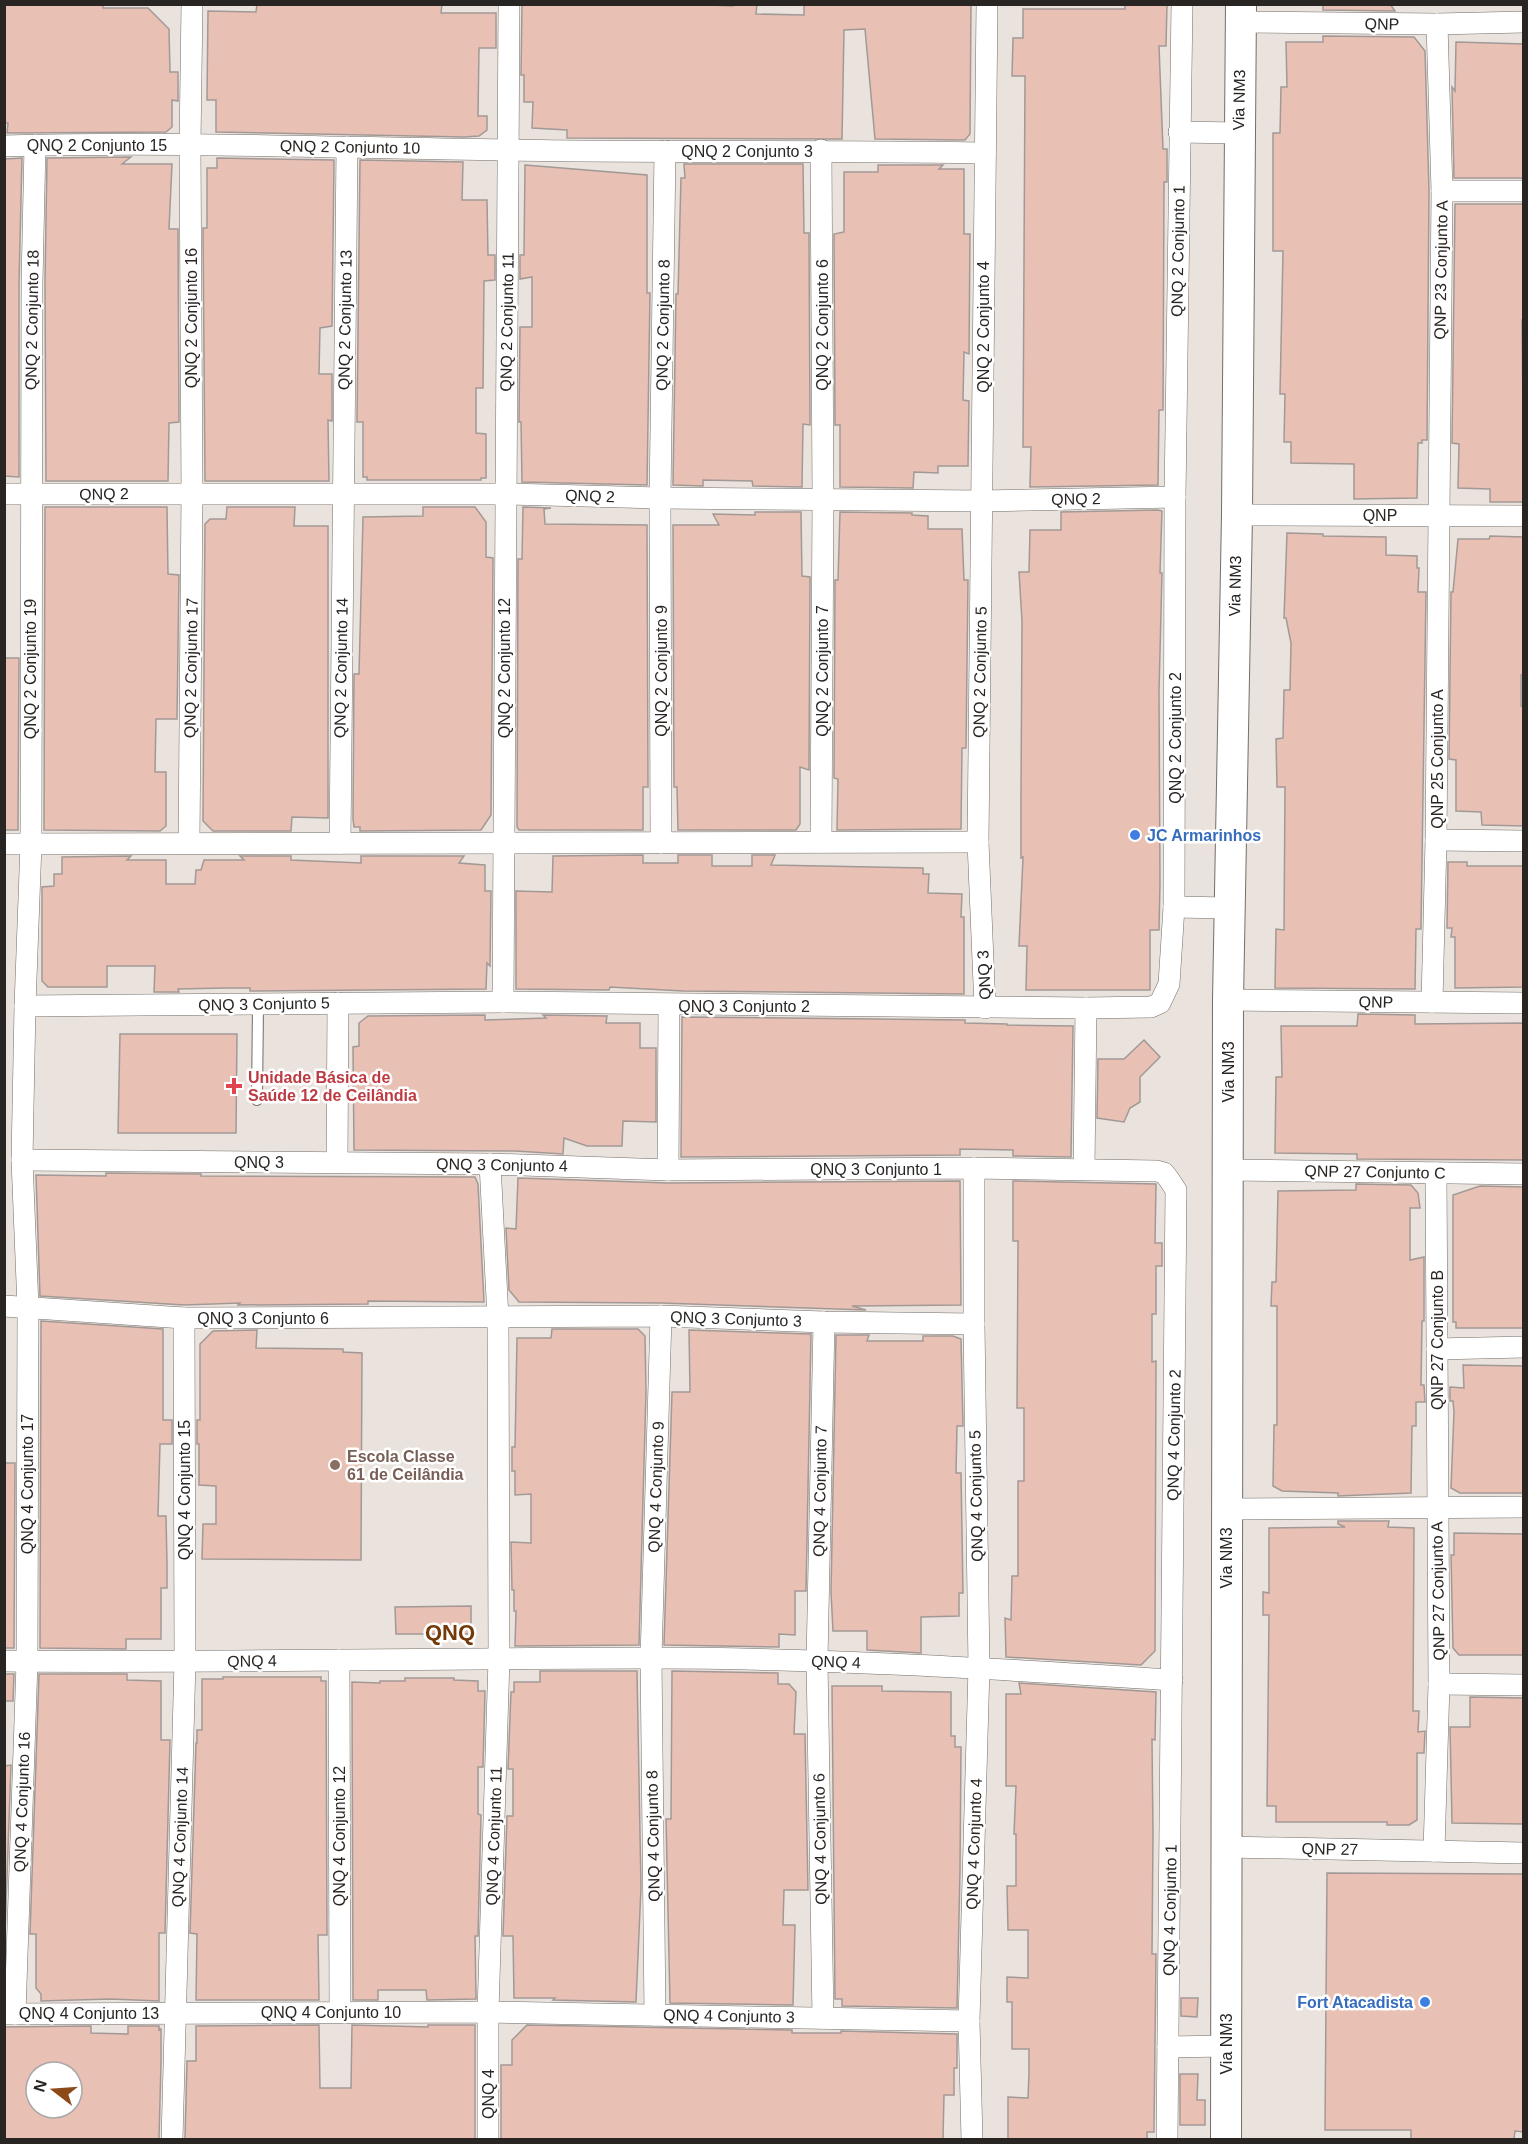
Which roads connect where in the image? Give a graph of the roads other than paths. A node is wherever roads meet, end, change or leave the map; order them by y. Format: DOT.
graph roads {
  1 [pos="192,4"];
  2 [pos="509,4"];
  3 [pos="987,4"];
  4 [pos="1182,4"];
  5 [pos="1240,13"];
  6 [pos="1524,22"];
  7 [pos="1437,24"];
  8 [pos="1179,132"];
  9 [pos="1238,133"];
  10 [pos="190,144"];
  11 [pos="35,145"];
  12 [pos="4,146"];
  13 [pos="347,147"];
  14 [pos="509,150"];
  15 [pos="821,150"];
  16 [pos="666,151"];
  17 [pos="985,153"];
  18 [pos="1442,191"];
  19 [pos="1524,191"];
  20 [pos="192,493"];
  21 [pos="343,493"];
  22 [pos="4,494"];
  23 [pos="31,494"];
  24 [pos="506,494"];
  25 [pos="1175,497"];
  26 [pos="660,498"];
  27 [pos="823,499"];
  28 [pos="982,501"];
  29 [pos="1237,514"];
  30 [pos="1438,516"];
  31 [pos="1524,516"];
  32 [pos="1436,840"];
  33 [pos="1524,841"];
  34 [pos="820,842"];
  35 [pos="978,842"];
  36 [pos="189,843"];
  37 [pos="340,843"];
  38 [pos="503,843"];
  39 [pos="661,843"];
  40 [pos="4,844"];
  41 [pos="30,844"];
  42 [pos="1174,907"];
  43 [pos="1230,908"];
  44 [pos="1228,1000"];
  45 [pos="503,1002"];
  46 [pos="1432,1002"];
  47 [pos="338,1003"];
  48 [pos="1524,1003"];
  49 [pos="258,1004"];
  50 [pos="669,1005"];
  51 [pos="25,1006"];
  52 [pos="985,1008"];
  53 [pos="1086,1008"];
  54 [pos="1151,1008"];
  55 [pos="257,1100"];
  56 [pos="22,1160"];
  57 [pos="337,1162"];
  58 [pos="490,1164"];
  59 [pos="974,1168"];
  60 [pos="1083,1169"];
  61 [pos="668,1170"];
  62 [pos="1227,1170"];
  63 [pos="1436,1173"];
  64 [pos="1524,1174"];
  65 [pos="4,1306"];
  66 [pos="28,1307"];
  67 [pos="661,1316"];
  68 [pos="184,1318"];
  69 [pos="498,1318"];
  70 [pos="824,1322"];
  71 [pos="974,1324"];
  72 [pos="1524,1347"];
  73 [pos="1437,1349"];
  74 [pos="1437,1507"];
  75 [pos="1524,1507"];
  76 [pos="1226,1509"];
  77 [pos="651,1658"];
  78 [pos="499,1659"];
  79 [pos="339,1660"];
  80 [pos="4,1661"];
  81 [pos="185,1661"];
  82 [pos="816,1661"];
  83 [pos="27,1662"];
  84 [pos="979,1667"];
  85 [pos="1172,1680"];
  86 [pos="1439,1684"];
  87 [pos="1524,1684"];
  88 [pos="1227,1847"];
  89 [pos="1434,1851"];
  90 [pos="1524,1852"];
  91 [pos="340,2012"];
  92 [pos="489,2012"];
  93 [pos="174,2013"];
  94 [pos="10,2014"];
  95 [pos="654,2015"];
  96 [pos="823,2018"];
  97 [pos="969,2021"];
  98 [pos="1226,2046"];
  99 [pos="1168,2047"];
  100 [pos="172,2139"];
  101 [pos="488,2139"];
  102 [pos="972,2139"];
  103 [pos="1167,2139"];
  104 [pos="1226,2139"];
  1 -- 10 [label="street"];
  2 -- 14 [label="street"];
  3 -- 17 [label="street"];
  4 -- 8 [label="street, QNQ 2 Conjunto 1"];
  5 -- 7 [label="street, QNP"];
  5 -- 9 [label="main road, Via NM3"];
  6 -- 7 [label="street, QNP"];
  7 -- 18 [label="street, QNP 23 Conjunto A"];
  8 -- 9 [label="street"];
  8 -- 25 [label="street, QNQ 2 Conjunto 1"];
  9 -- 29 [label="main road, Via NM3"];
  10 -- 11 [label="street, QNQ 2 Conjunto 15"];
  10 -- 13 [label="street, QNQ 2 Conjunto 10"];
  10 -- 20 [label="street, QNQ 2 Conjunto 16"];
  11 -- 12 [label="street, QNQ 2 Conjunto 15"];
  11 -- 23 [label="street, QNQ 2 Conjunto 18"];
  13 -- 14 [label="street, QNQ 2 Conjunto 10"];
  13 -- 21 [label="street, QNQ 2 Conjunto 13"];
  14 -- 16 [label="street, QNQ 2 Conjunto 3"];
  14 -- 24 [label="street, QNQ 2 Conjunto 11"];
  15 -- 16 [label="street, QNQ 2 Conjunto 3"];
  15 -- 17 [label="street, QNQ 2 Conjunto 3"];
  15 -- 27 [label="street, QNQ 2 Conjunto 6"];
  16 -- 26 [label="street, QNQ 2 Conjunto 8"];
  17 -- 28 [label="street, QNQ 2 Conjunto 4"];
  18 -- 19 [label="street"];
  18 -- 30 [label="street, QNP 23 Conjunto A"];
  20 -- 21 [label="street, QNQ 2"];
  20 -- 23 [label="street, QNQ 2"];
  20 -- 36 [label="street, QNQ 2 Conjunto 17"];
  21 -- 24 [label="street, QNQ 2"];
  21 -- 37 [label="street, QNQ 2 Conjunto 14"];
  22 -- 23 [label="street, QNQ 2"];
  23 -- 41 [label="street, QNQ 2 Conjunto 19"];
  24 -- 26 [label="street, QNQ 2"];
  24 -- 38 [label="street, QNQ 2 Conjunto 12"];
  25 -- 28 [label="street, QNQ 2"];
  25 -- 42 [label="street, QNQ 2 Conjunto 2"];
  26 -- 27 [label="street, QNQ 2"];
  26 -- 39 [label="street, QNQ 2 Conjunto 9"];
  27 -- 28 [label="street, QNQ 2"];
  27 -- 34 [label="street, QNQ 2 Conjunto 7"];
  28 -- 35 [label="street, QNQ 2 Conjunto 5"];
  29 -- 30 [label="street, QNP"];
  29 -- 43 [label="main road, Via NM3"];
  30 -- 31 [label="street, QNP"];
  30 -- 32 [label="street, QNP 25 Conjunto A"];
  32 -- 33 [label="street"];
  32 -- 46 [label="street, QNP 25 Conjunto A"];
  34 -- 35 [label="street"];
  34 -- 39 [label="street"];
  35 -- 52 [label="street, QNQ 3"];
  36 -- 37 [label="street"];
  36 -- 41 [label="street"];
  37 -- 38 [label="street"];
  38 -- 39 [label="street"];
  38 -- 45 [label="street"];
  40 -- 41 [label="street"];
  41 -- 51 [label="street"];
  42 -- 43 [label="street"];
  42 -- 54 [label="street, QNQ 2 Conjunto 2"];
  43 -- 44 [label="main road, Via NM3"];
  44 -- 46 [label="street, QNP"];
  44 -- 62 [label="main road, Via NM3"];
  45 -- 47 [label="street, QNQ 3 Conjunto 5"];
  45 -- 50 [label="street, QNQ 3 Conjunto 2"];
  46 -- 48 [label="street, QNP"];
  47 -- 49 [label="street, QNQ 3 Conjunto 5"];
  47 -- 57 [label="street"];
  49 -- 51 [label="street, QNQ 3 Conjunto 5"];
  49 -- 55 [label="lane"];
  50 -- 52 [label="street, QNQ 3 Conjunto 2"];
  50 -- 61 [label="street"];
  51 -- 56 [label="street"];
  52 -- 53 [label="street, QNQ 3"];
  53 -- 54 [label="street, QNQ 3"];
  53 -- 60 [label="street"];
  56 -- 57 [label="street, QNQ 3"];
  56 -- 66 [label="street"];
  57 -- 58 [label="street, QNQ 3 Conjunto 4"];
  58 -- 61 [label="street, QNQ 3 Conjunto 4"];
  58 -- 69 [label="street"];
  59 -- 60 [label="street, QNQ 3 Conjunto 1"];
  59 -- 61 [label="street, QNQ 3 Conjunto 1"];
  59 -- 71 [label="street"];
  60 -- 85 [label="street, QNQ 4 Conjunto 2"];
  62 -- 63 [label="street, QNP 27 Conjunto C"];
  62 -- 76 [label="main road, Via NM3"];
  63 -- 64 [label="street, QNP 27 Conjunto C"];
  63 -- 73 [label="street, QNP 27 Conjunto B"];
  65 -- 66 [label="street"];
  66 -- 68 [label="street, QNQ 3 Conjunto 6"];
  66 -- 83 [label="street, QNQ 4 Conjunto 17"];
  67 -- 69 [label="street, QNQ 3 Conjunto 3"];
  67 -- 70 [label="street, QNQ 3 Conjunto 3"];
  67 -- 77 [label="street, QNQ 4 Conjunto 9"];
  68 -- 69 [label="street, QNQ 3 Conjunto 6"];
  68 -- 81 [label="street, QNQ 4 Conjunto 15"];
  69 -- 78 [label="street"];
  70 -- 71 [label="street, QNQ 3 Conjunto 3"];
  70 -- 82 [label="street, QNQ 4 Conjunto 7"];
  71 -- 84 [label="street, QNQ 4 Conjunto 5"];
  72 -- 73 [label="street"];
  73 -- 74 [label="street, QNP 27 Conjunto B"];
  74 -- 75 [label="street"];
  74 -- 76 [label="street, QNP 27 Conjunto A"];
  74 -- 86 [label="street, QNP 27 Conjunto A"];
  76 -- 88 [label="main road, Via NM3"];
  77 -- 78 [label="street, QNQ 4"];
  77 -- 82 [label="street, QNQ 4"];
  77 -- 95 [label="street, QNQ 4 Conjunto 8"];
  78 -- 79 [label="street, QNQ 4"];
  78 -- 92 [label="street, QNQ 4 Conjunto 11"];
  79 -- 81 [label="street, QNQ 4"];
  79 -- 91 [label="street, QNQ 4 Conjunto 12"];
  80 -- 83 [label="street, QNQ 4"];
  81 -- 83 [label="street, QNQ 4"];
  81 -- 93 [label="street, QNQ 4 Conjunto 14"];
  82 -- 84 [label="street, QNQ 4"];
  82 -- 96 [label="street, QNQ 4 Conjunto 6"];
  83 -- 94 [label="street, QNQ 4 Conjunto 16"];
  84 -- 85 [label="street, QNQ 4"];
  84 -- 97 [label="street, QNQ 4 Conjunto 4"];
  85 -- 99 [label="street, QNQ 4 Conjunto 1"];
  86 -- 87 [label="street"];
  86 -- 89 [label="street, QNP 27 Conjunto A"];
  88 -- 89 [label="street, QNP 27"];
  88 -- 98 [label="main road, Via NM3"];
  89 -- 90 [label="street, QNP 27"];
  91 -- 92 [label="street, QNQ 4 Conjunto 10"];
  91 -- 93 [label="street, QNQ 4 Conjunto 10"];
  92 -- 95 [label="street, QNQ 4 Conjunto 3"];
  92 -- 101 [label="street, QNQ 4"];
  93 -- 94 [label="street, QNQ 4 Conjunto 13"];
  93 -- 100 [label="street"];
  95 -- 96 [label="street, QNQ 4 Conjunto 3"];
  96 -- 97 [label="street, QNQ 4 Conjunto 3"];
  97 -- 102 [label="street"];
  98 -- 99 [label="street"];
  98 -- 104 [label="main road, Via NM3"];
  99 -- 103 [label="street, QNQ 4 Conjunto 1"];
}
